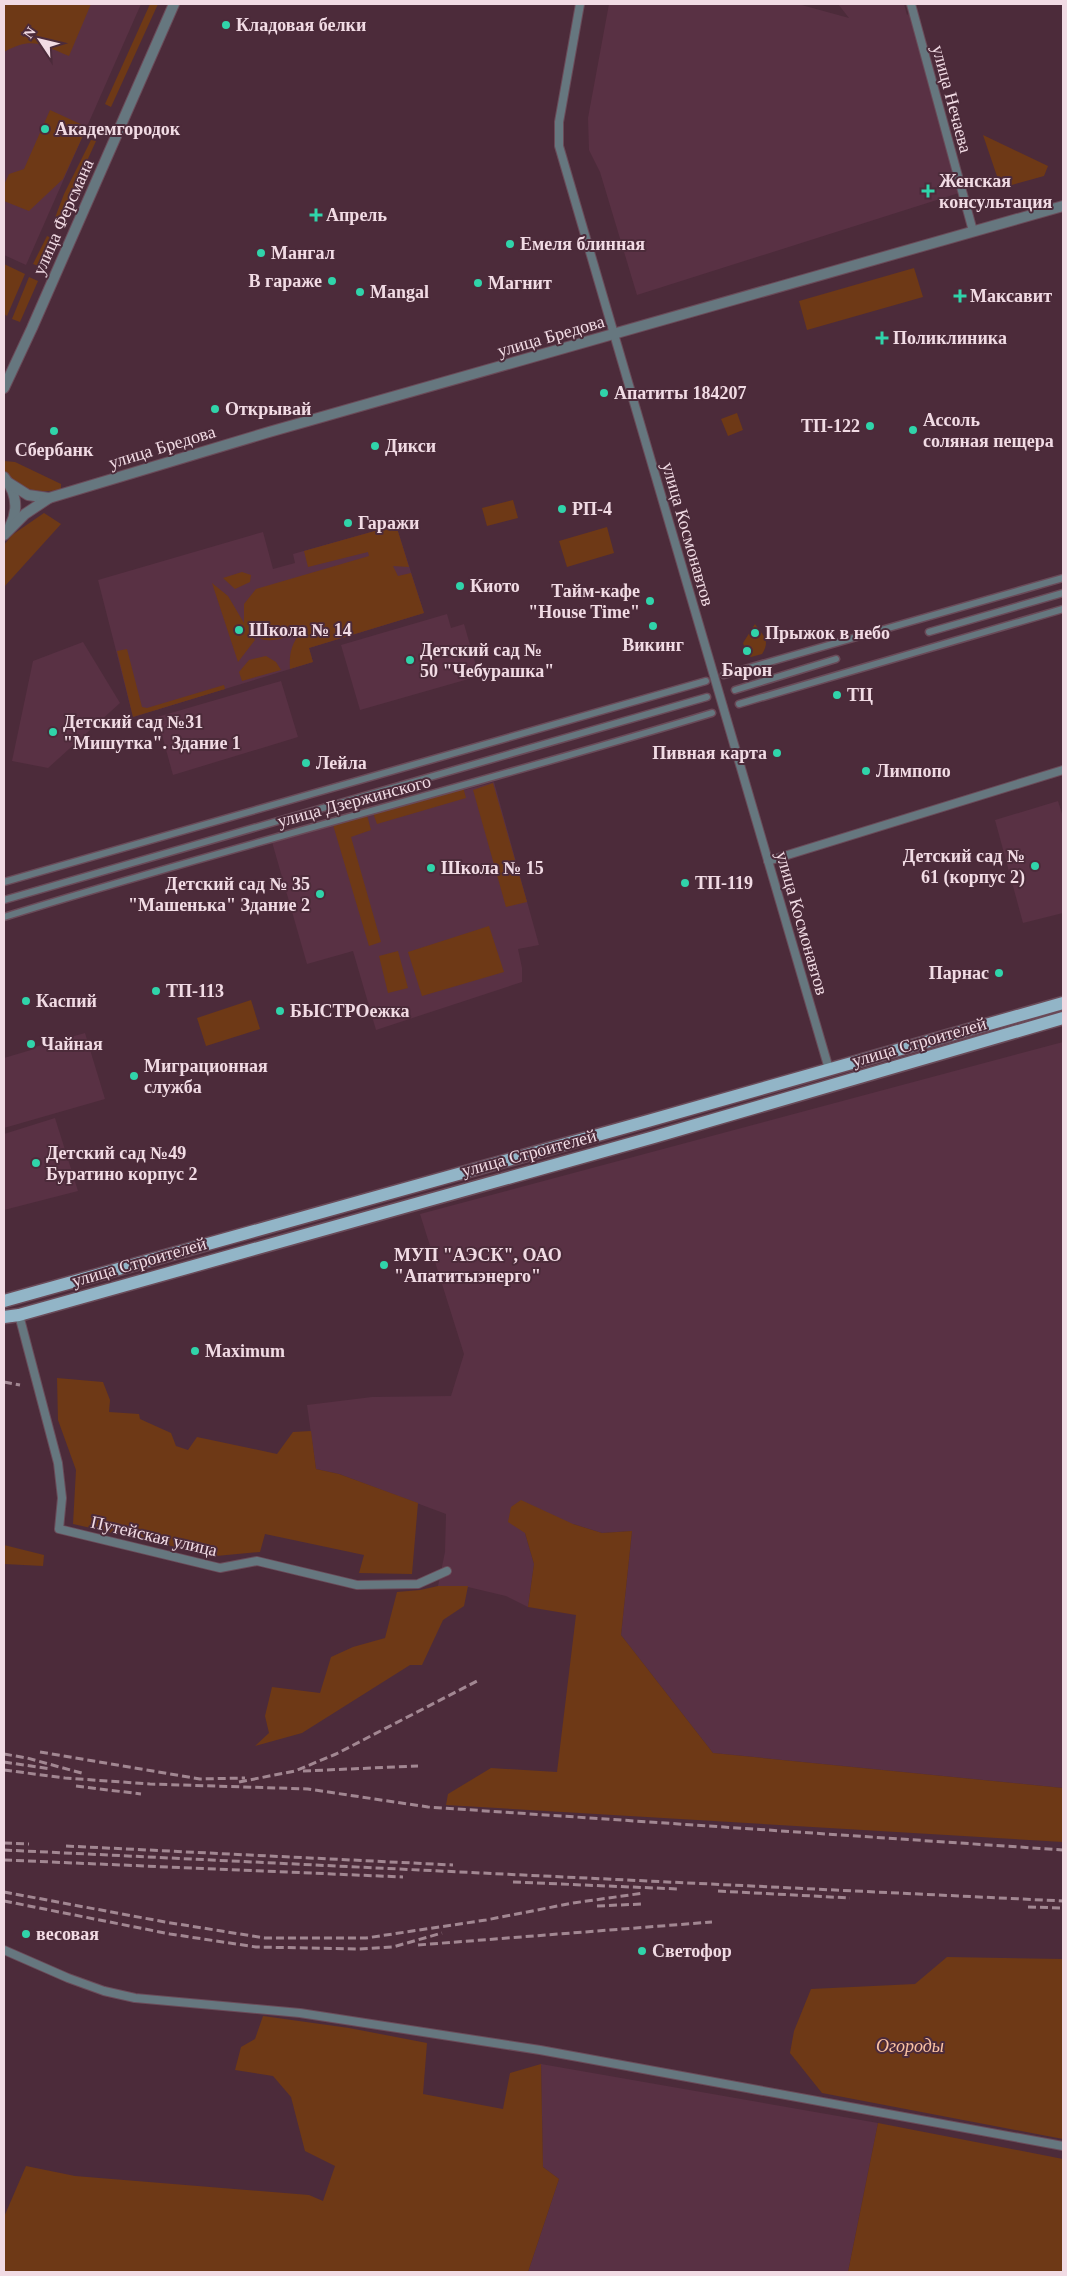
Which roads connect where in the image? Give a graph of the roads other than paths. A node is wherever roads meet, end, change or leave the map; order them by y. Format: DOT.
graph roads {
  1 [pos="174,4"];
  2 [pos="580,4"];
  3 [pos="911,4"];
  4 [pos="1063,206"];
  5 [pos="973,231"];
  6 [pos="614,334"];
  7 [pos="4,388"];
  8 [pos="5,479"];
  9 [pos="49,498"];
  10 [pos="4,535"];
  11 [pos="1063,578"];
  12 [pos="1063,593"];
  13 [pos="1063,608"];
  14 [pos="929,632"];
  15 [pos="836,660"];
  16 [pos="724,675"];
  17 [pos="706,681"];
  18 [pos="735,690"];
  19 [pos="707,697"];
  20 [pos="739,704"];
  21 [pos="712,713"];
  22 [pos="1063,770"];
  23 [pos="768,861"];
  24 [pos="4,882"];
  25 [pos="4,900"];
  26 [pos="4,917"];
  27 [pos="1063,1003"];
  28 [pos="1037,1010"];
  29 [pos="1063,1018"];
  30 [pos="1041,1024"];
  31 [pos="829,1069"];
  32 [pos="834,1085"];
  33 [pos="434,1180"];
  34 [pos="437,1196"];
  35 [pos="186,1250"];
  36 [pos="189,1266"];
  37 [pos="4,1301"];
  38 [pos="19,1315"];
  39 [pos="4,1317"];
  40 [pos="447,1571"];
  41 [pos="4,1950"];
  42 [pos="1063,2146"];
  1 -- 7 [label="street, улица Ферсмана"];
  2 -- 6 [label="street, улица Космонавтов"];
  3 -- 5 [label="street, улица Нечаева"];
  4 -- 5 [label="street, улица Бредова"];
  5 -- 6 [label="street, улица Бредова"];
  6 -- 9 [label="street, улица Бредова"];
  6 -- 23 [label="street, улица Космонавтов"];
  8 -- 9 [label="street"];
  8 -- 10 [label="street"];
  9 -- 10 [label="street"];
  11 -- 16 [label="street"];
  12 -- 14 [label="street"];
  13 -- 20 [label="street"];
  15 -- 18 [label="street"];
  17 -- 24 [label="street, улица Дзержинского"];
  19 -- 25 [label="street, улица Дзержинского"];
  21 -- 26 [label="street, улица Дзержинского"];
  22 -- 23 [label="street"];
  23 -- 31 [label="street, улица Космонавтов"];
  27 -- 28 [label="main road, улица Строителей"];
  28 -- 30 [label="main road"];
  28 -- 31 [label="main road, улица Строителей"];
  29 -- 30 [label="main road, улица Строителей"];
  30 -- 32 [label="main road, улица Строителей"];
  31 -- 32 [label="main road"];
  31 -- 33 [label="main road, улица Строителей"];
  32 -- 34 [label="main road, улица Строителей"];
  33 -- 34 [label="main road"];
  33 -- 35 [label="main road, улица Строителей"];
  34 -- 36 [label="main road, улица Строителей"];
  35 -- 36 [label="main road"];
  35 -- 37 [label="main road, улица Строителей"];
  36 -- 38 [label="main road, улица Строителей"];
  38 -- 39 [label="main road, улица Строителей"];
  38 -- 40 [label="street, Путейская улица"];
  41 -- 42 [label="street"];
}
